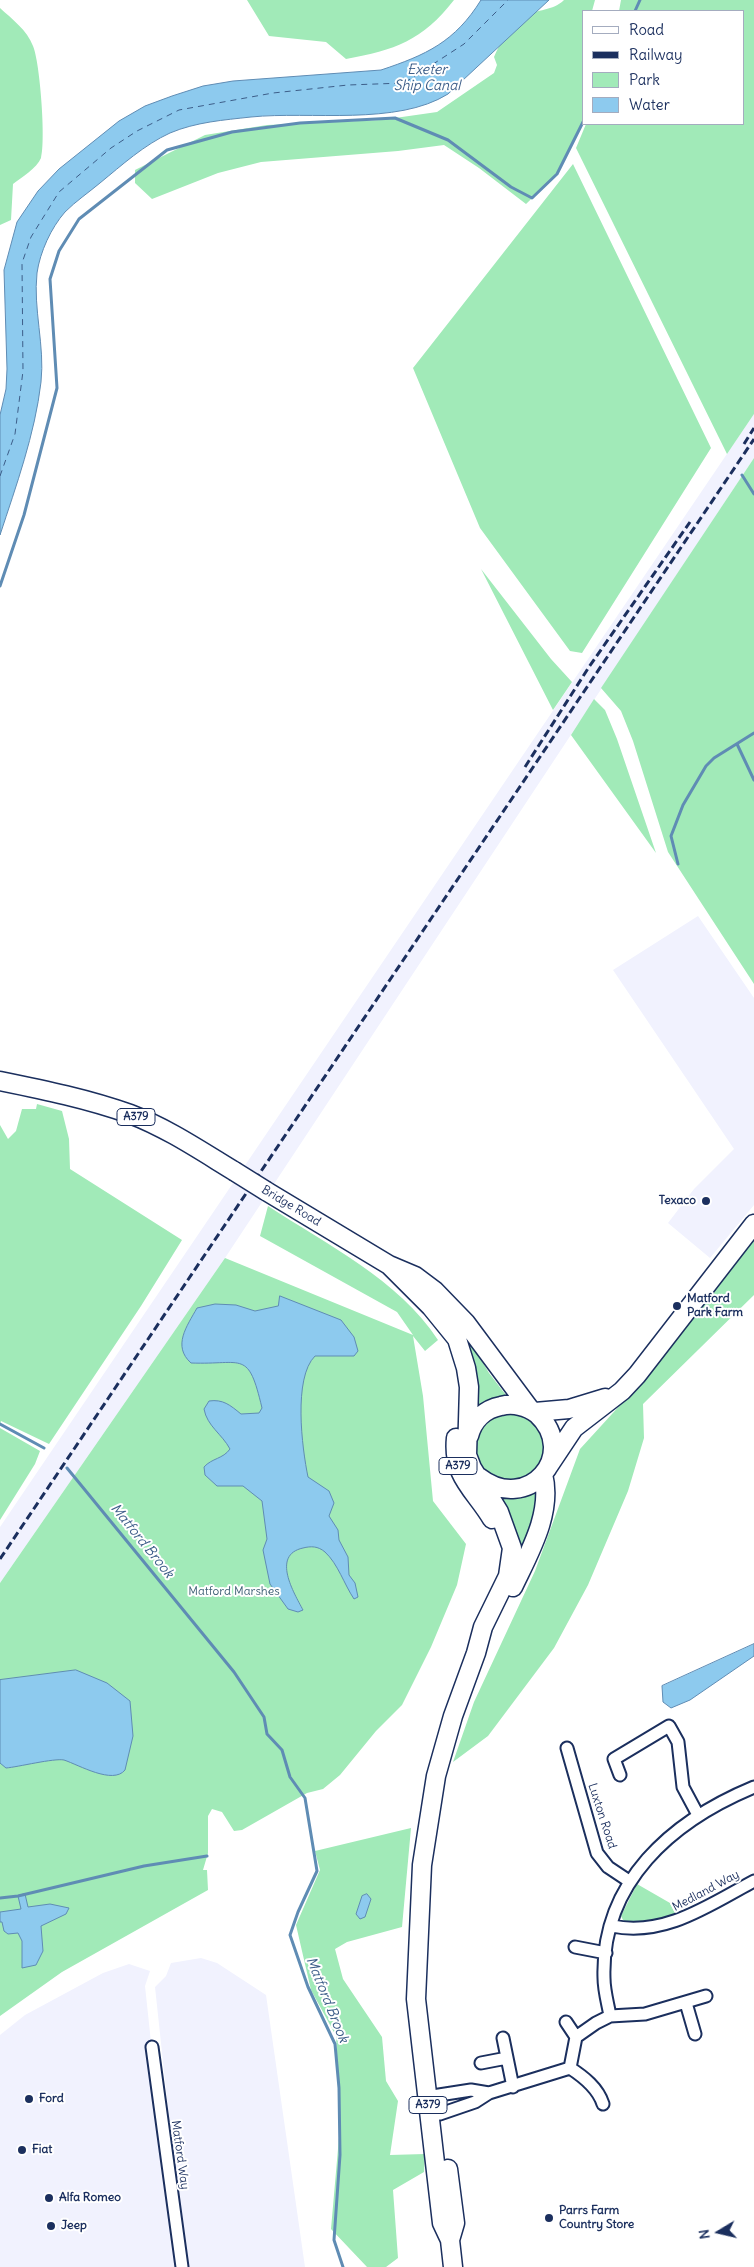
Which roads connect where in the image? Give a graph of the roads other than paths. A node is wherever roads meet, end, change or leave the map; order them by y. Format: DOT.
graph roads {
  1 [pos="0,1081"];
  2 [pos="754,1224"];
  3 [pos="389,1265"];
  4 [pos="443,1324"];
  5 [pos="622,1390"];
  6 [pos="532,1411"];
  7 [pos="467,1441"];
  8 [pos="545,1471"];
  9 [pos="479,1477"];
  10 [pos="497,1598"];
  11 [pos="476,1654"];
  12 [pos="567,1748"];
  13 [pos="620,1775"];
  14 [pos="754,1787"];
  15 [pos="698,1815"];
  16 [pos="629,1881"];
  17 [pos="754,1881"];
  18 [pos="612,1926"];
  19 [pos="575,1947"];
  20 [pos="606,1953"];
  21 [pos="706,1996"];
  22 [pos="686,2003"];
  23 [pos="610,2016"];
  24 [pos="566,2022"];
  25 [pos="695,2034"];
  26 [pos="576,2037"];
  27 [pos="503,2038"];
  28 [pos="152,2048"];
  29 [pos="507,2058"];
  30 [pos="481,2063"];
  31 [pos="570,2068"];
  32 [pos="513,2087"];
  33 [pos="489,2093"];
  34 [pos="432,2096"];
  35 [pos="603,2104"];
  36 [pos="435,2114"];
  37 [pos="182,2267"];
  38 [pos="453,2267"];
  1 -- 3 [label="main road, Bridge Road / A379, bridge"];
  2 -- 5 [label="main road, A379"];
  3 -- 4 [label="main road, A379"];
  3 -- 6 [label="main road, Bridge Road / A379"];
  4 -- 7 [label="main road, A379"];
  4 -- 10 [label="main road, A379"];
  5 -- 6 [label="main road, A379"];
  5 -- 8 [label="main road, A379"];
  6 -- 7 [label="main road, A379"];
  6 -- 8 [label="main road, A379"];
  7 -- 9 [label="main road, A379"];
  8 -- 9 [label="main road, A379"];
  8 -- 11 [label="main road, A379"];
  9 -- 10 [label="main road, A379"];
  10 -- 11 [label="main road, A379"];
  11 -- 34 [label="main road, A379"];
  12 -- 16 [label="street, Luxton Road"];
  13 -- 15 [label="street"];
  14 -- 15 [label="street"];
  15 -- 16 [label="street"];
  16 -- 18 [label="street"];
  17 -- 18 [label="street, Medland Way"];
  18 -- 20 [label="street"];
  19 -- 20 [label="street"];
  20 -- 23 [label="street"];
  21 -- 22 [label="street"];
  22 -- 23 [label="street"];
  22 -- 25 [label="street"];
  23 -- 26 [label="street"];
  24 -- 26 [label="street"];
  26 -- 31 [label="street"];
  27 -- 29 [label="street"];
  28 -- 37 [label="street, Matford Way"];
  29 -- 30 [label="street"];
  29 -- 32 [label="street"];
  31 -- 32 [label="street"];
  31 -- 35 [label="street"];
  32 -- 33 [label="street"];
  33 -- 34 [label="street"];
  33 -- 36 [label="street"];
  34 -- 36 [label="main road, A379"];
  36 -- 38 [label="main road, A379"];
}
